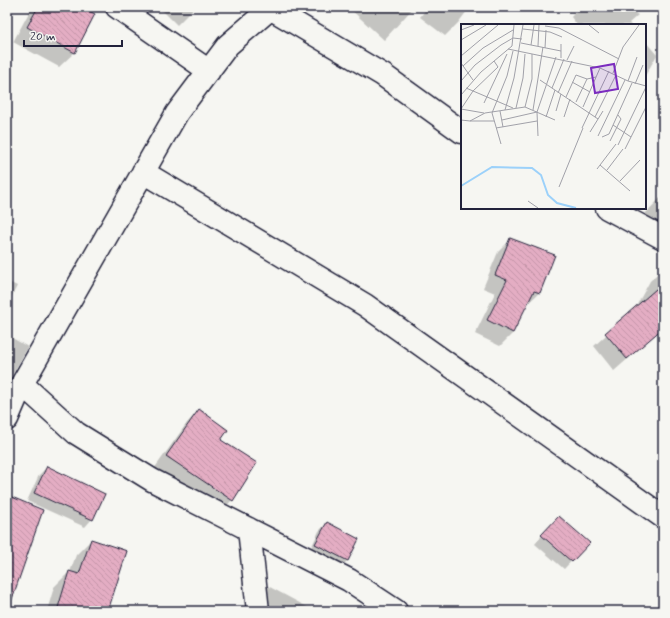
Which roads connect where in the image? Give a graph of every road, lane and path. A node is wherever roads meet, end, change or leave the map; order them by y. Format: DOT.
graph roads {
  1 [pos="116,7"];
  2 [pos="271,7"];
  3 [pos="209,70"];
  4 [pos="461,131"];
  5 [pos="143,172"];
  6 [pos="609,209"];
  7 [pos="663,238"];
  8 [pos="22,384"];
  9 [pos="7,419"];
  10 [pos="663,517"];
  11 [pos="248,529"];
  12 [pos="258,611"];
  13 [pos="396,611"];
  1 -- 3 [label="street"];
  2 -- 3 [label="street"];
  2 -- 4 [label="street"];
  3 -- 5 [label="street"];
  5 -- 8 [label="street"];
  5 -- 10 [label="street"];
  6 -- 7 [label="street"];
  8 -- 9 [label="street"];
  8 -- 11 [label="street"];
  11 -- 12 [label="street"];
  11 -- 13 [label="street"];
}
